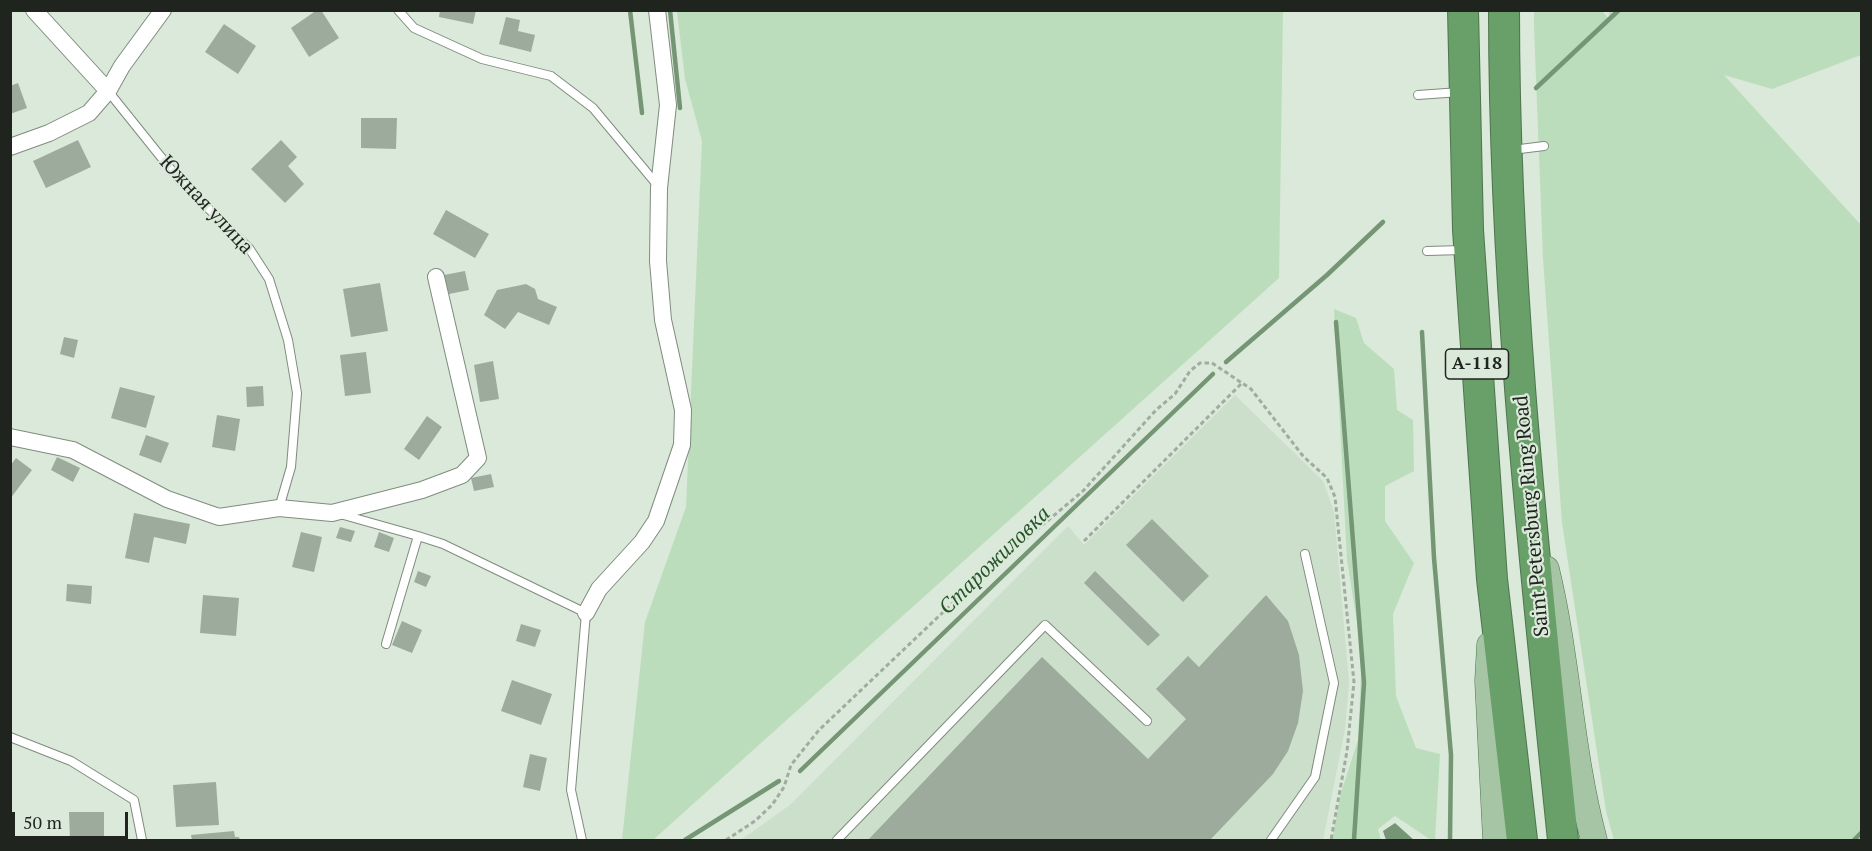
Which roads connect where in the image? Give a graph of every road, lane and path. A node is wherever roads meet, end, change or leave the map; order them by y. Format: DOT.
graph roads {
  1 [pos="34,10"];
  2 [pos="163,10"];
  3 [pos="398,10"];
  4 [pos="657,10"];
  5 [pos="1463,10"];
  6 [pos="1504,10"];
  7 [pos="108,91"];
  8 [pos="1464,92"];
  9 [pos="1418,95"];
  10 [pos="1544,146"];
  11 [pos="10,147"];
  12 [pos="1506,151"];
  13 [pos="659,188"];
  14 [pos="1470,250"];
  15 [pos="1427,251"];
  16 [pos="436,277"];
  17 [pos="1241,384"];
  18 [pos="10,437"];
  19 [pos="1528,495"];
  20 [pos="279,508"];
  21 [pos="332,513"];
  22 [pos="418,536"];
  23 [pos="1084,541"];
  24 [pos="1305,554"];
  25 [pos="1492,579"];
  26 [pos="586,613"];
  27 [pos="386,644"];
  28 [pos="1147,721"];
  29 [pos="10,737"];
  30 [pos="142,840"];
  31 [pos="582,840"];
  32 [pos="726,840"];
  33 [pos="837,840"];
  34 [pos="1271,840"];
  35 [pos="1331,840"];
  36 [pos="1496,840"];
  37 [pos="1522,840"];
  38 [pos="1563,840"];
  39 [pos="1594,840"];
  1 -- 7 [label="street, Южная улица"];
  2 -- 7 [label="street"];
  3 -- 13 [label="lane"];
  4 -- 13 [label="street"];
  5 -- 8 [label="highway, А-118"];
  6 -- 12 [label="highway, Saint Petersburg Ring Road / А-118"];
  7 -- 11 [label="street"];
  7 -- 20 [label="lane, Южная улица"];
  8 -- 9 [label="lane"];
  8 -- 14 [label="highway, А-118"];
  10 -- 12 [label="lane"];
  12 -- 19 [label="highway, Saint Petersburg Ring Road / А-118"];
  13 -- 26 [label="street"];
  14 -- 15 [label="lane"];
  14 -- 25 [label="highway, А-118"];
  16 -- 21 [label="street"];
  17 -- 23 [label="path"];
  17 -- 32 [label="path"];
  17 -- 35 [label="path"];
  18 -- 20 [label="street"];
  19 -- 38 [label="highway, Saint Petersburg Ring Road / А-118"];
  19 -- 39 [label="main road"];
  20 -- 21 [label="street"];
  21 -- 22 [label="lane"];
  22 -- 26 [label="lane"];
  22 -- 27 [label="lane"];
  24 -- 34 [label="lane"];
  25 -- 36 [label="main road"];
  25 -- 37 [label="highway, А-118"];
  26 -- 31 [label="lane"];
  28 -- 33 [label="lane"];
  29 -- 30 [label="lane"];
}
